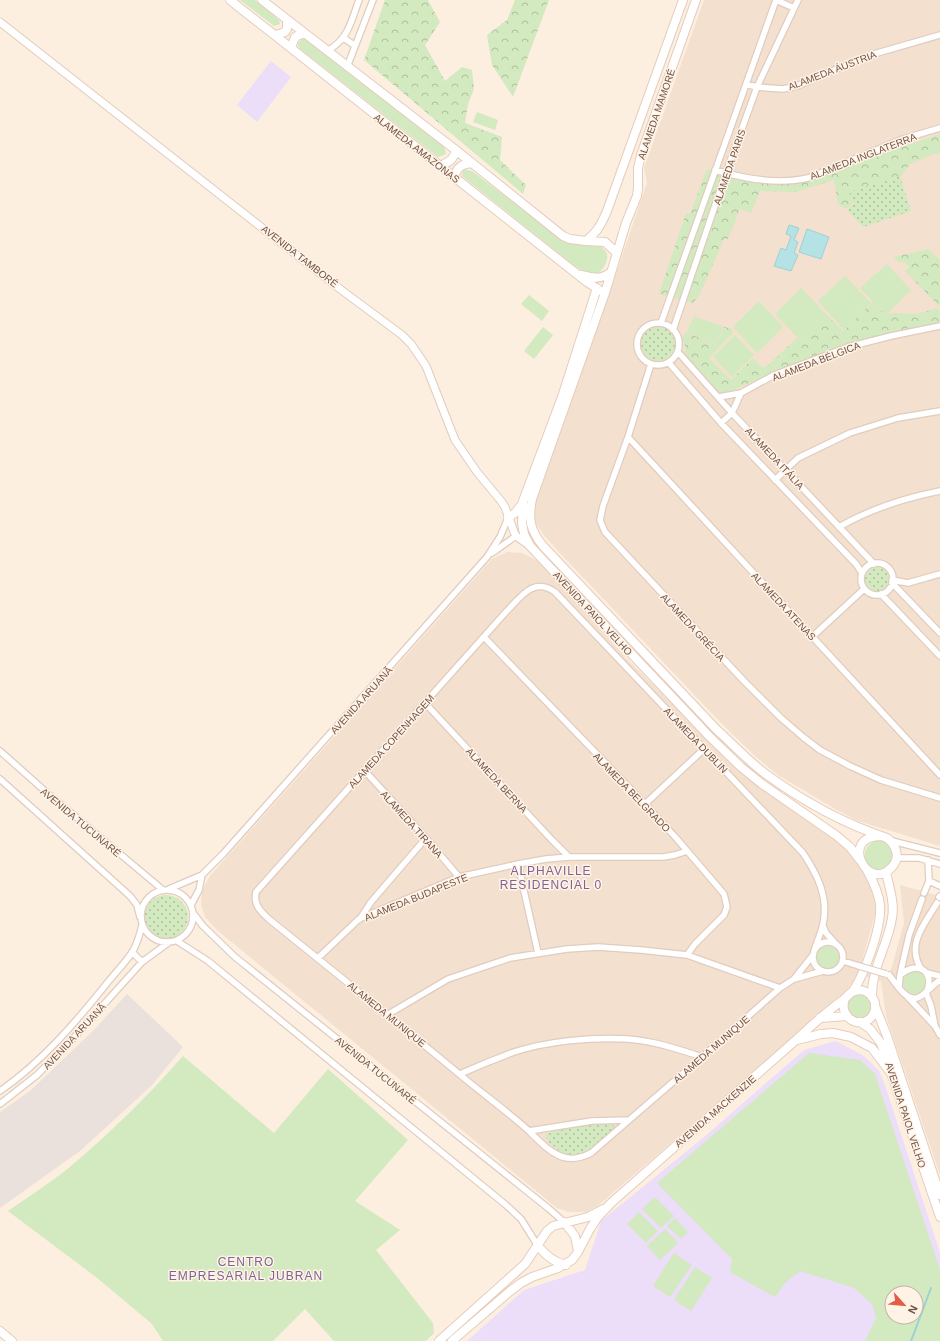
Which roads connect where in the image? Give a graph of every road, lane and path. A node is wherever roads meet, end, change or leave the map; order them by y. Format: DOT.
graph roads {
  1 [pos="230,0"];
  2 [pos="262,0"];
  3 [pos="359,0"];
  4 [pos="373,0"];
  5 [pos="683,0"];
  6 [pos="696,0"];
  7 [pos="776,0"];
  8 [pos="798,0"];
  9 [pos="794,8"];
  10 [pos="288,20"];
  11 [pos="0,22"];
  12 [pos="304,33"];
  13 [pos="276,35"];
  14 [pos="940,35"];
  15 [pos="344,38"];
  16 [pos="356,46"];
  17 [pos="291,48"];
  18 [pos="327,51"];
  19 [pos="347,67"];
  20 [pos="746,84"];
  21 [pos="756,87"];
  22 [pos="642,114"];
  23 [pos="655,117"];
  24 [pos="940,128"];
  25 [pos="457,151"];
  26 [pos="472,163"];
  27 [pos="441,166"];
  28 [pos="715,170"];
  29 [pos="726,173"];
  30 [pos="454,177"];
  31 [pos="586,240"];
  32 [pos="617,253"];
  33 [pos="611,272"];
  34 [pos="579,274"];
  35 [pos="597,288"];
  36 [pos="605,293"];
  37 [pos="661,323"];
  38 [pos="940,326"];
  39 [pos="673,330"];
  40 [pos="678,352"];
  41 [pos="669,363"];
  42 [pos="651,364"];
  43 [pos="741,393"];
  44 [pos="719,397"];
  45 [pos="940,411"];
  46 [pos="732,413"];
  47 [pos="721,424"];
  48 [pos="628,437"];
  49 [pos="786,468"];
  50 [pos="775,480"];
  51 [pos="940,491"];
  52 [pos="523,501"];
  53 [pos="508,518"];
  54 [pos="839,527"];
  55 [pos="516,536"];
  56 [pos="530,546"];
  57 [pos="487,557"];
  58 [pos="874,564"];
  59 [pos="862,573"];
  60 [pos="940,574"];
  61 [pos="892,582"];
  62 [pos="864,589"];
  63 [pos="528,590"];
  64 [pos="881,594"];
  65 [pos="940,634"];
  66 [pos="812,636"];
  67 [pos="484,637"];
  68 [pos="940,655"];
  69 [pos="425,703"];
  70 [pos="704,749"];
  71 [pos="0,751"];
  72 [pos="365,771"];
  73 [pos="940,775"];
  74 [pos="0,779"];
  75 [pos="940,798"];
  76 [pos="645,804"];
  77 [pos="881,836"];
  78 [pos="426,838"];
  79 [pos="892,841"];
  80 [pos="687,850"];
  81 [pos="940,852"];
  82 [pos="570,857"];
  83 [pos="897,858"];
  84 [pos="860,860"];
  85 [pos="928,860"];
  86 [pos="518,864"];
  87 [pos="940,864"];
  88 [pos="867,870"];
  89 [pos="886,872"];
  90 [pos="202,875"];
  91 [pos="459,877"];
  92 [pos="929,882"];
  93 [pos="940,886"];
  94 [pos="166,890"];
  95 [pos="256,892"];
  96 [pos="939,899"];
  97 [pos="191,905"];
  98 [pos="193,913"];
  99 [pos="140,917"];
  100 [pos="359,920"];
  101 [pos="142,925"];
  102 [pos="823,926"];
  103 [pos="177,941"];
  104 [pos="168,943"];
  105 [pos="836,944"];
  106 [pos="132,952"];
  107 [pos="538,953"];
  108 [pos="814,953"];
  109 [pos="687,955"];
  110 [pos="318,958"];
  111 [pos="843,961"];
  112 [pos="142,962"];
  113 [pos="921,969"];
  114 [pos="823,971"];
  115 [pos="927,973"];
  116 [pos="887,975"];
  117 [pos="900,976"];
  118 [pos="940,976"];
  119 [pos="794,980"];
  120 [pos="940,980"];
  121 [pos="780,988"];
  122 [pos="899,988"];
  123 [pos="853,991"];
  124 [pos="927,992"];
  125 [pos="906,996"];
  126 [pos="872,997"];
  127 [pos="846,998"];
  128 [pos="875,1006"];
  129 [pos="387,1014"];
  130 [pos="847,1016"];
  131 [pos="820,1018"];
  132 [pos="860,1022"];
  133 [pos="935,1026"];
  134 [pos="940,1035"];
  135 [pos="796,1040"];
  136 [pos="702,1058"];
  137 [pos="460,1074"];
  138 [pos="892,1075"];
  139 [pos="0,1091"];
  140 [pos="0,1104"];
  141 [pos="629,1120"];
  142 [pos="529,1131"];
  143 [pos="940,1194"];
  144 [pos="610,1204"];
  145 [pos="940,1217"];
  146 [pos="564,1222"];
  147 [pos="538,1246"];
  148 [pos="578,1252"];
  149 [pos="566,1265"];
  150 [pos="0,1331"];
  151 [pos="12,1341"];
  152 [pos="439,1341"];
  153 [pos="452,1341"];
  1 -- 13 [label="main road, ALAMEDA AMAZONAS"];
  2 -- 10 [label="main road"];
  3 -- 15 [label="street"];
  4 -- 16 [label="street"];
  5 -- 22 [label="main road, ALAMEDA MAMORÉ"];
  6 -- 23 [label="main road, ALAMEDA MAMORÉ"];
  7 -- 9 [label="street, ALAMEDA PARIS"];
  7 -- 20 [label="street, ALAMEDA PARIS"];
  8 -- 9 [label="street, ALAMEDA PARIS"];
  9 -- 21 [label="street, ALAMEDA PARIS"];
  10 -- 12 [label="main road"];
  10 -- 13 [label="main road"];
  11 -- 53 [label="street, AVENIDA TAMBORÉ"];
  12 -- 17 [label="main road"];
  12 -- 18 [label="main road"];
  13 -- 17 [label="main road, ALAMEDA AMAZONAS"];
  14 -- 21 [label="street, ALAMEDA ÁUSTRIA"];
  15 -- 16 [label="street"];
  15 -- 18 [label="street"];
  16 -- 19 [label="street"];
  17 -- 27 [label="main road, ALAMEDA AMAZONAS"];
  18 -- 19 [label="main road"];
  19 -- 25 [label="main road"];
  20 -- 21 [label="street, ALAMEDA ÁUSTRIA"];
  20 -- 28 [label="street, ALAMEDA PARIS"];
  21 -- 29 [label="street, ALAMEDA PARIS"];
  22 -- 23 [label="main road"];
  22 -- 31 [label="main road, ALAMEDA MAMORÉ"];
  23 -- 32 [label="main road, ALAMEDA MAMORÉ"];
  24 -- 29 [label="street, ALAMEDA INGLATERRA"];
  25 -- 26 [label="main road"];
  25 -- 27 [label="main road"];
  26 -- 30 [label="main road"];
  26 -- 31 [label="main road"];
  27 -- 30 [label="main road, ALAMEDA AMAZONAS"];
  28 -- 29 [label="street, ALAMEDA INGLATERRA"];
  28 -- 37 [label="street, ALAMEDA PARIS"];
  29 -- 39 [label="street, ALAMEDA PARIS"];
  30 -- 34 [label="main road, ALAMEDA AMAZONAS"];
  31 -- 32 [label="main road"];
  32 -- 33 [label="main road, ALAMEDA MAMORÉ"];
  33 -- 34 [label="main road"];
  33 -- 36 [label="main road, AVENIDA PAIOL VELHO"];
  34 -- 35 [label="main road, ALAMEDA AMAZONAS"];
  35 -- 36 [label="main road, ALAMEDA AMAZONAS"];
  35 -- 52 [label="main road, AVENIDA PAIOL VELHO"];
  36 -- 77 [label="main road, AVENIDA PAIOL VELHO"];
  37 -- 39 [label="street"];
  37 -- 42 [label="street"];
  38 -- 43 [label="street, ALAMEDA BÉLGICA"];
  39 -- 40 [label="street"];
  40 -- 41 [label="street"];
  40 -- 44 [label="street, ALAMEDA ITÁLIA"];
  41 -- 42 [label="street"];
  41 -- 47 [label="street, ALAMEDA ITÁLIA"];
  42 -- 48 [label="street, ALAMEDA GRÉCIA"];
  43 -- 44 [label="street, ALAMEDA BÉLGICA"];
  43 -- 46 [label="street"];
  44 -- 46 [label="street, ALAMEDA ITÁLIA"];
  45 -- 49 [label="street"];
  46 -- 47 [label="street"];
  46 -- 49 [label="street, ALAMEDA ITÁLIA"];
  47 -- 50 [label="street, ALAMEDA ITÁLIA"];
  48 -- 66 [label="street, ALAMEDA ATENAS"];
  48 -- 75 [label="street, ALAMEDA GRÉCIA"];
  49 -- 50 [label="street"];
  49 -- 54 [label="street, ALAMEDA ITÁLIA"];
  50 -- 59 [label="street, ALAMEDA ITÁLIA"];
  51 -- 54 [label="street"];
  52 -- 53 [label="main road"];
  52 -- 56 [label="main road, AVENIDA PAIOL VELHO"];
  53 -- 55 [label="street, AVENIDA TAMBORÉ"];
  53 -- 57 [label="street, AVENIDA ARUANÃ"];
  54 -- 58 [label="street, ALAMEDA ITÁLIA"];
  55 -- 56 [label="street"];
  55 -- 57 [label="street"];
  56 -- 84 [label="main road, AVENIDA PAIOL VELHO"];
  57 -- 90 [label="street, AVENIDA ARUANÃ"];
  58 -- 59 [label="street"];
  58 -- 61 [label="street"];
  59 -- 62 [label="street"];
  60 -- 61 [label="street"];
  61 -- 64 [label="street"];
  61 -- 65 [label="street"];
  62 -- 64 [label="street"];
  62 -- 66 [label="street"];
  63 -- 67 [label="street, ALAMEDA COPENHAGEM"];
  63 -- 70 [label="street, ALAMEDA DUBLIN"];
  64 -- 68 [label="street"];
  66 -- 73 [label="street, ALAMEDA ATENAS"];
  67 -- 69 [label="street, ALAMEDA COPENHAGEM"];
  67 -- 76 [label="street, ALAMEDA BELGRADO"];
  69 -- 72 [label="street, ALAMEDA COPENHAGEM"];
  69 -- 82 [label="street, ALAMEDA BERNA"];
  70 -- 76 [label="street"];
  70 -- 102 [label="street, ALAMEDA DUBLIN"];
  71 -- 94 [label="street, AVENIDA TUCUNARÉ"];
  72 -- 78 [label="street, ALAMEDA TIRANA"];
  72 -- 95 [label="street, ALAMEDA COPENHAGEM"];
  74 -- 99 [label="street, AVENIDA TUCUNARÉ"];
  76 -- 80 [label="street, ALAMEDA BELGRADO"];
  77 -- 79 [label="main road, AVENIDA PAIOL VELHO"];
  77 -- 84 [label="main road"];
  78 -- 91 [label="street, ALAMEDA TIRANA"];
  78 -- 100 [label="street, ALAMEDA BUDAPESTE"];
  79 -- 81 [label="street"];
  79 -- 83 [label="main road"];
  80 -- 82 [label="street, ALAMEDA BUDAPESTE"];
  80 -- 109 [label="street, ALAMEDA BELGRADO"];
  82 -- 86 [label="street, ALAMEDA BUDAPESTE"];
  83 -- 85 [label="street"];
  83 -- 89 [label="main road"];
  84 -- 88 [label="main road, AVENIDA PAIOL VELHO"];
  85 -- 87 [label="street"];
  85 -- 92 [label="street"];
  86 -- 91 [label="street, ALAMEDA BUDAPESTE"];
  86 -- 107 [label="street"];
  88 -- 89 [label="main road"];
  88 -- 123 [label="main road, AVENIDA PAIOL VELHO"];
  89 -- 126 [label="main road"];
  90 -- 94 [label="street, AVENIDA ARUANÃ"];
  90 -- 97 [label="street, AVENIDA ARUANÃ"];
  91 -- 100 [label="street, ALAMEDA BUDAPESTE"];
  92 -- 93 [label="street"];
  92 -- 117 [label="street"];
  94 -- 97 [label="street"];
  94 -- 99 [label="street"];
  95 -- 110 [label="street, ALAMEDA MUNIQUE"];
  96 -- 113 [label="street"];
  97 -- 98 [label="street"];
  98 -- 103 [label="street"];
  98 -- 146 [label="street, AVENIDA TUCUNARÉ"];
  99 -- 101 [label="street"];
  100 -- 110 [label="street, ALAMEDA BUDAPESTE"];
  101 -- 104 [label="street"];
  101 -- 106 [label="street, AVENIDA ARUANÃ"];
  102 -- 105 [label="street"];
  102 -- 108 [label="street, ALAMEDA DUBLIN"];
  103 -- 104 [label="street"];
  103 -- 147 [label="street"];
  104 -- 112 [label="street, AVENIDA ARUANÃ"];
  105 -- 108 [label="street"];
  105 -- 111 [label="street"];
  106 -- 112 [label="street"];
  106 -- 139 [label="street, AVENIDA ARUANÃ"];
  107 -- 109 [label="street"];
  107 -- 129 [label="street"];
  108 -- 114 [label="street"];
  108 -- 119 [label="street, ALAMEDA MUNIQUE"];
  109 -- 121 [label="street"];
  110 -- 129 [label="street, ALAMEDA MUNIQUE"];
  111 -- 114 [label="street"];
  111 -- 116 [label="street, bridge"];
  112 -- 140 [label="street, AVENIDA ARUANÃ"];
  113 -- 115 [label="street"];
  113 -- 117 [label="street"];
  114 -- 119 [label="street, ALAMEDA MUNIQUE"];
  115 -- 118 [label="street"];
  115 -- 124 [label="street"];
  116 -- 117 [label="street"];
  116 -- 122 [label="street"];
  117 -- 122 [label="street"];
  119 -- 121 [label="street, ALAMEDA MUNIQUE"];
  120 -- 124 [label="street"];
  121 -- 136 [label="street, ALAMEDA MUNIQUE"];
  122 -- 125 [label="street"];
  123 -- 126 [label="main road"];
  123 -- 127 [label="main road, AVENIDA PAIOL VELHO"];
  124 -- 125 [label="street"];
  124 -- 133 [label="street"];
  125 -- 133 [label="street"];
  126 -- 128 [label="main road"];
  127 -- 130 [label="main road"];
  127 -- 131 [label="main road, AVENIDA MACKENZIE"];
  128 -- 132 [label="main road"];
  128 -- 143 [label="main road, AVENIDA PAIOL VELHO"];
  129 -- 137 [label="street, ALAMEDA MUNIQUE"];
  130 -- 131 [label="main road"];
  130 -- 132 [label="main road, AVENIDA PAIOL VELHO"];
  131 -- 135 [label="main road, AVENIDA MACKENZIE"];
  132 -- 138 [label="main road, AVENIDA PAIOL VELHO"];
  133 -- 134 [label="street"];
  135 -- 138 [label="main road"];
  135 -- 144 [label="main road, AVENIDA MACKENZIE"];
  136 -- 137 [label="street"];
  136 -- 141 [label="street, ALAMEDA MUNIQUE"];
  137 -- 142 [label="street, ALAMEDA MUNIQUE"];
  138 -- 145 [label="main road, AVENIDA PAIOL VELHO"];
  141 -- 142 [label="street"];
  141 -- 142 [label="street, ALAMEDA MUNIQUE"];
  144 -- 146 [label="main road, AVENIDA MACKENZIE"];
  144 -- 148 [label="main road, AVENIDA MACKENZIE"];
  146 -- 147 [label="main road, AVENIDA MACKENZIE"];
  146 -- 148 [label="main road"];
  147 -- 149 [label="main road"];
  147 -- 152 [label="main road, AVENIDA MACKENZIE"];
  148 -- 149 [label="main road, AVENIDA MACKENZIE"];
  149 -- 153 [label="main road, AVENIDA MACKENZIE"];
  150 -- 151 [label="main road"];
}
